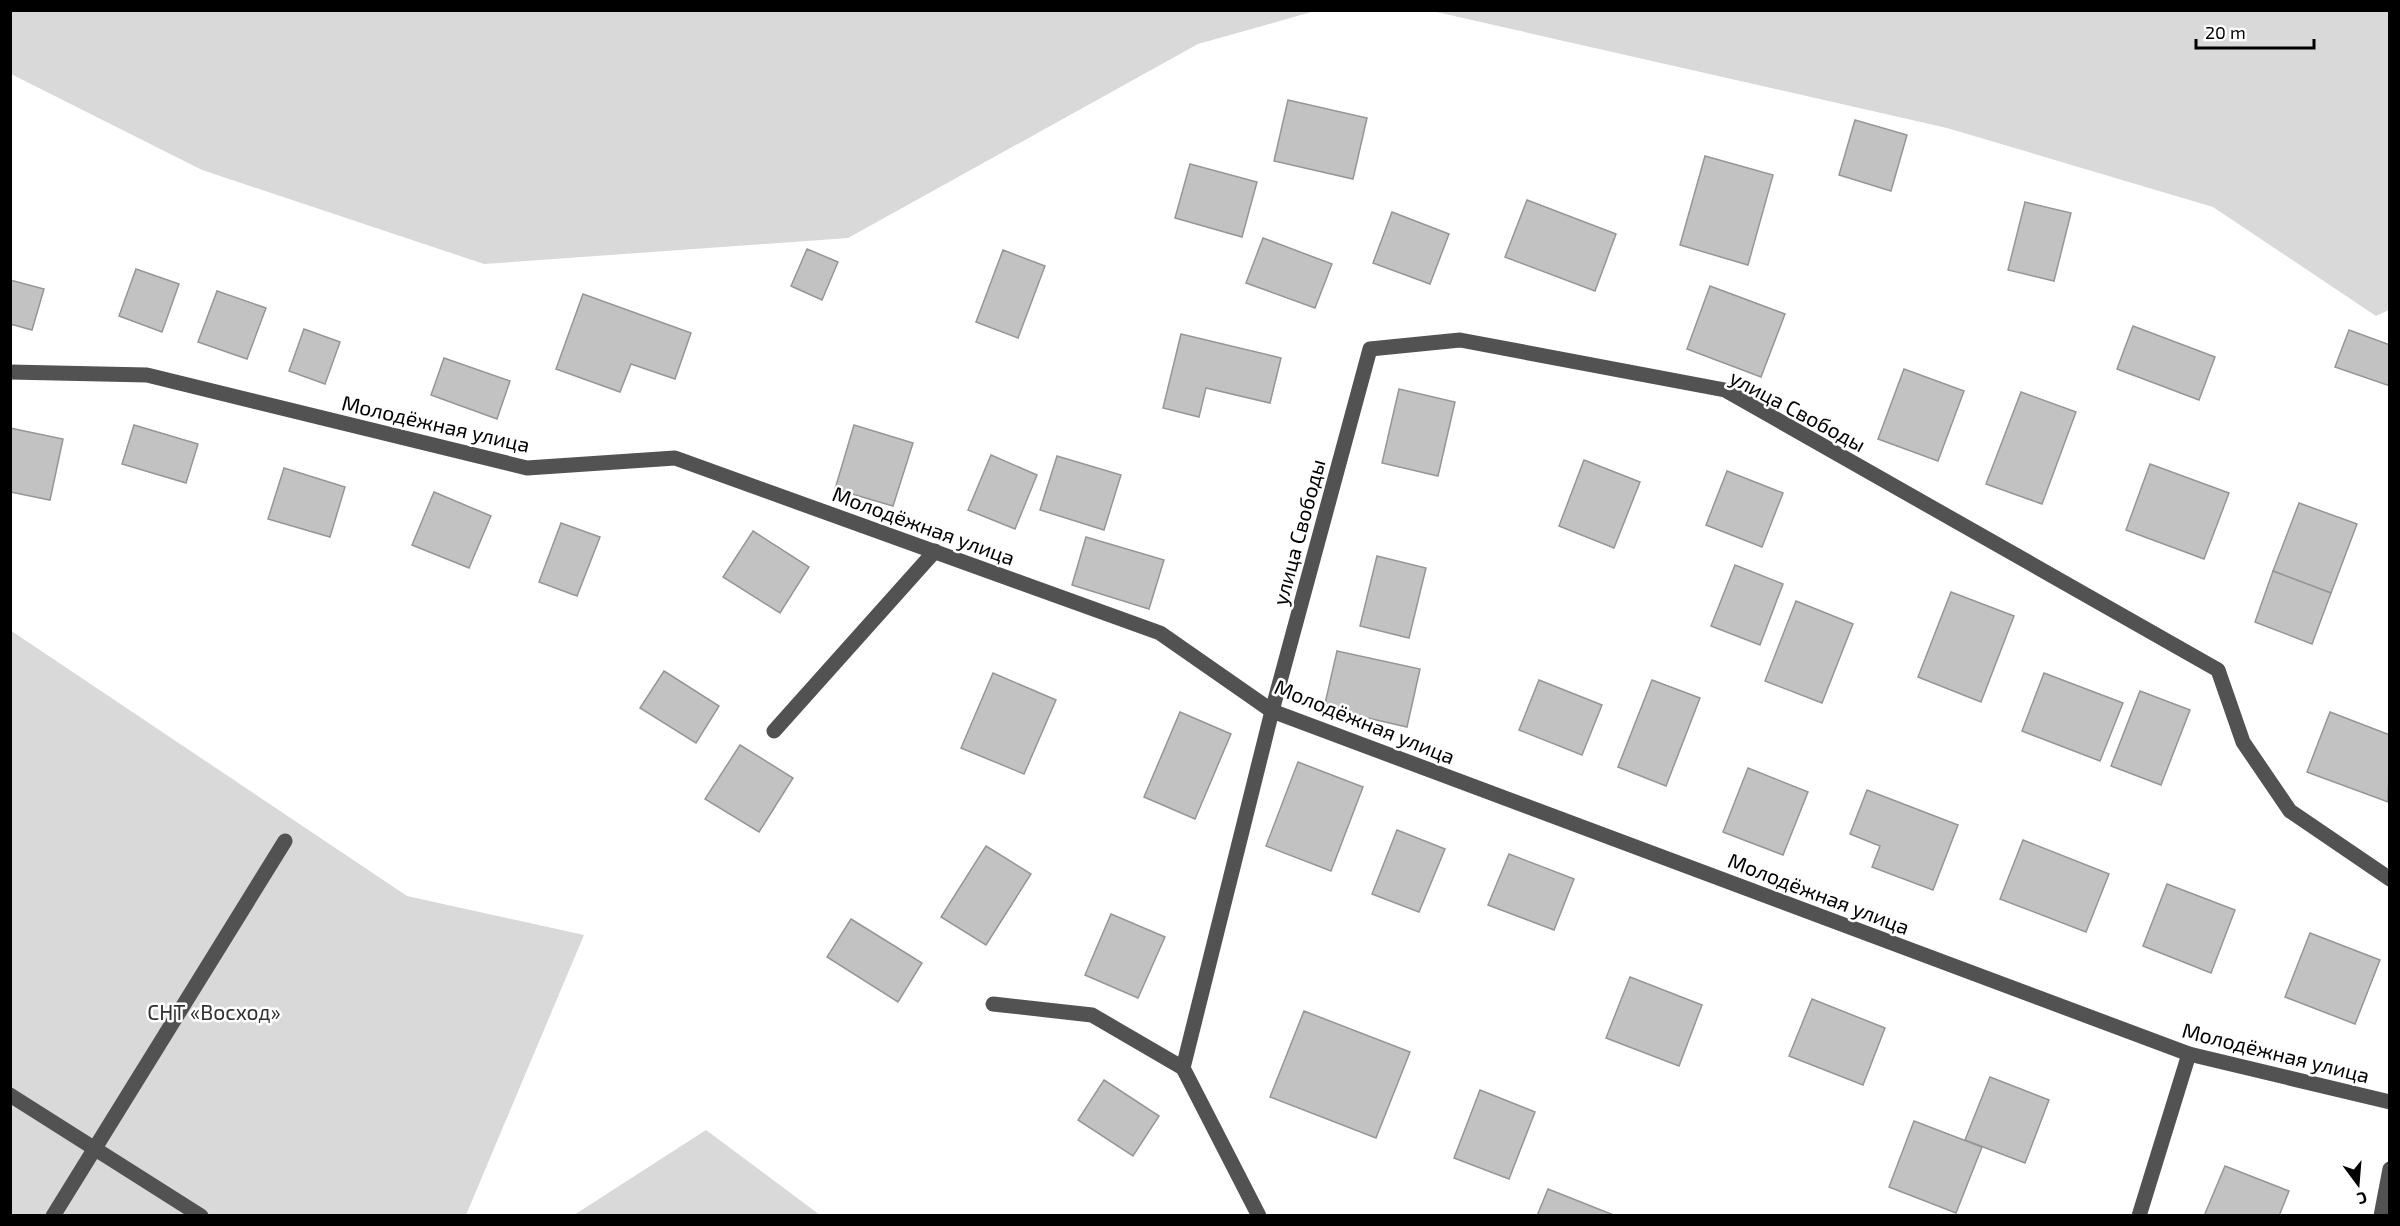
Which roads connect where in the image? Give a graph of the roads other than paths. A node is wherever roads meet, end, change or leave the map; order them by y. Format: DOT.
graph roads {
  1 [pos="10,372"];
  2 [pos="935,550"];
  3 [pos="1272,711"];
  4 [pos="774,730"];
  5 [pos="285,841"];
  6 [pos="2390,879"];
  7 [pos="993,1004"];
  8 [pos="2189,1054"];
  9 [pos="1183,1068"];
  10 [pos="10,1095"];
  11 [pos="2390,1102"];
  12 [pos="95,1148"];
  13 [pos="2390,1169"];
  14 [pos="53,1215"];
  15 [pos="201,1215"];
  16 [pos="1259,1215"];
  17 [pos="2139,1215"];
  18 [pos="2381,1215"];
  1 -- 2 [label="street, Молодёжная улица"];
  2 -- 3 [label="street, Молодёжная улица"];
  2 -- 4 [label="street"];
  3 -- 6 [label="street, улица Свободы"];
  3 -- 8 [label="street, Молодёжная улица"];
  3 -- 9 [label="street"];
  5 -- 12 [label="street"];
  7 -- 9 [label="street"];
  8 -- 11 [label="street, Молодёжная улица"];
  8 -- 17 [label="street"];
  9 -- 16 [label="street"];
  10 -- 12 [label="street"];
  12 -- 14 [label="street"];
  12 -- 15 [label="street"];
  13 -- 18 [label="street"];
}
